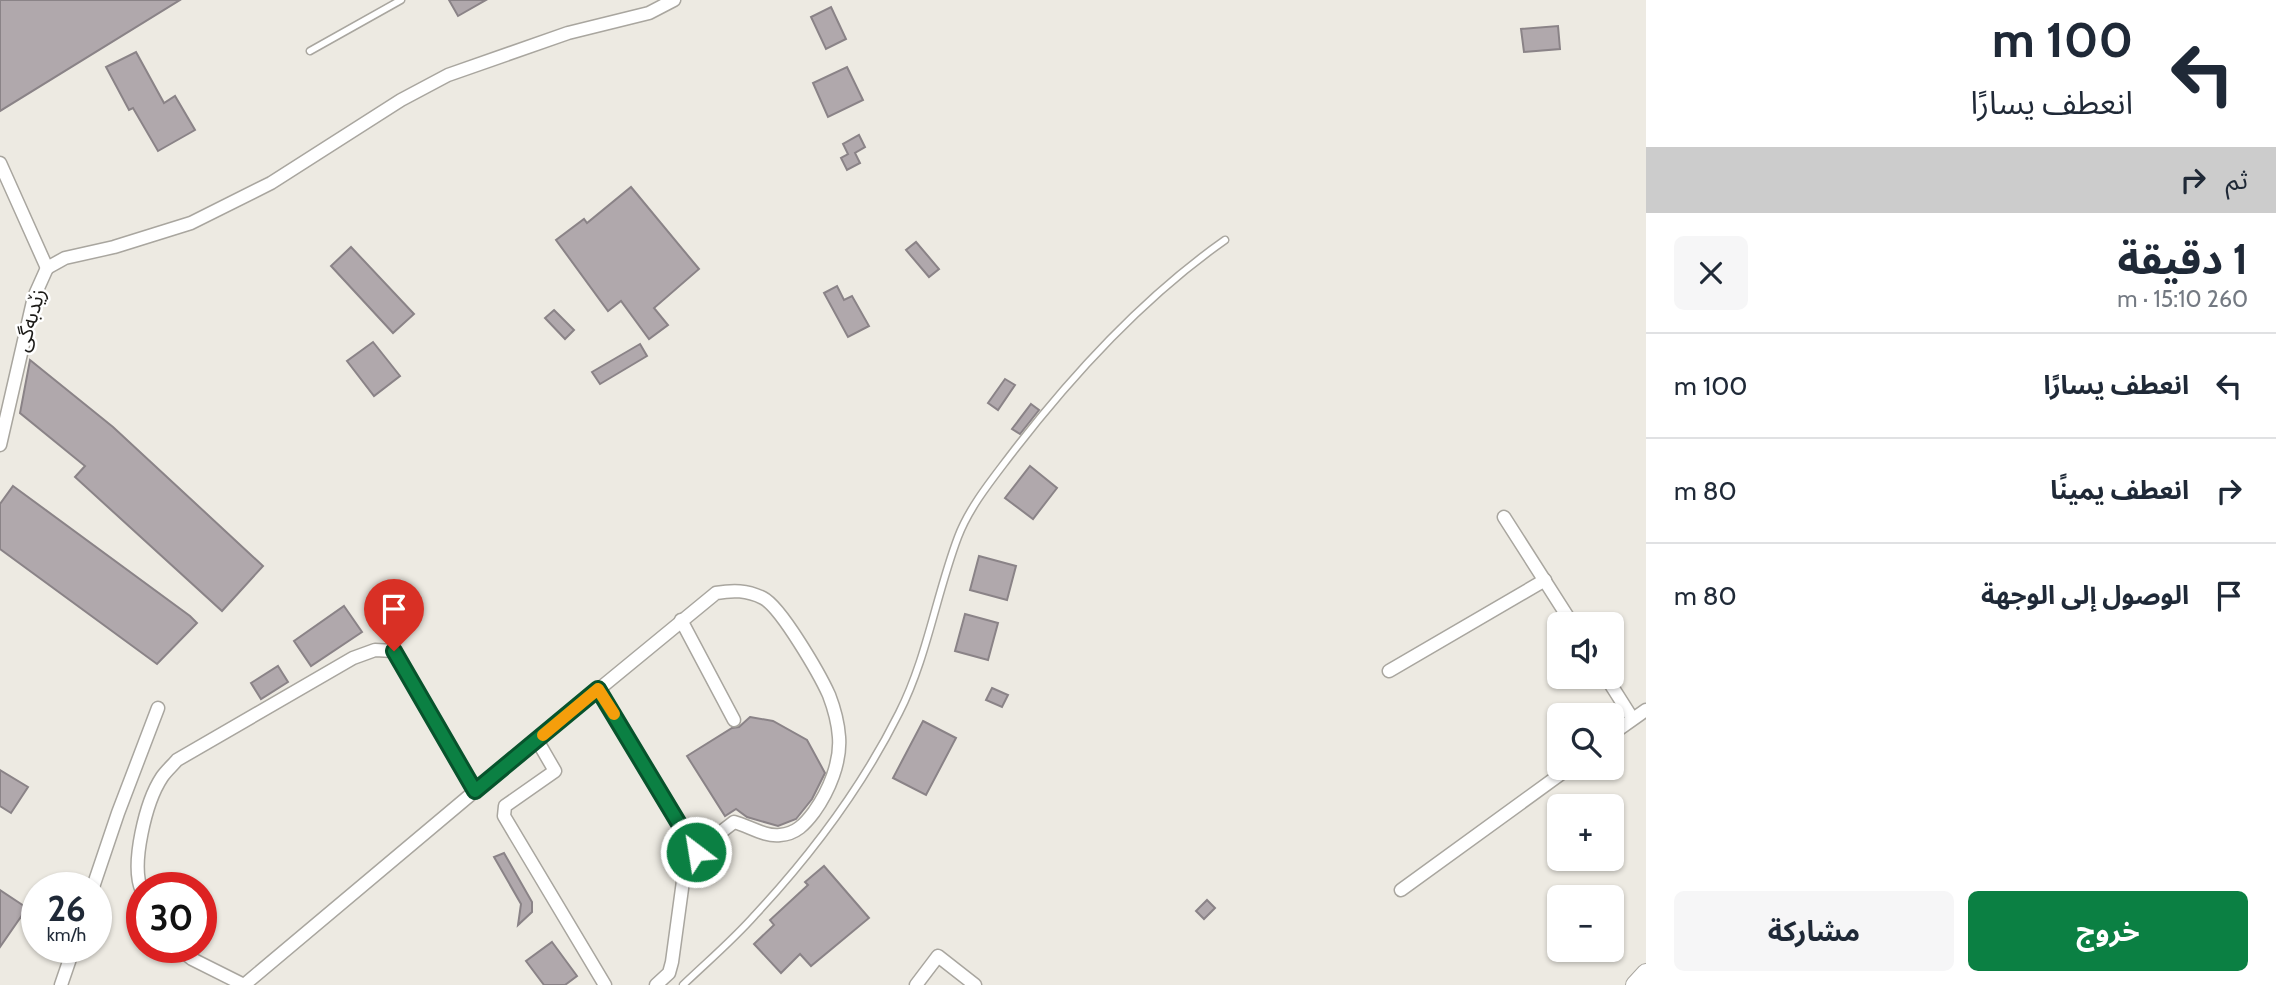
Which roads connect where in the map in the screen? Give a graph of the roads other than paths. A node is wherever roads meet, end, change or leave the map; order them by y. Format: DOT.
graph roads {
  1 [pos="401,0"];
  2 [pos="674,0"];
  3 [pos="310,51"];
  4 [pos="0,163"];
  5 [pos="1225,240"];
  6 [pos="47,268"];
  7 [pos="0,445"];
  8 [pos="1504,517"];
  9 [pos="1545,580"];
  10 [pos="1565,612"];
  11 [pos="681,620"];
  12 [pos="1389,671"];
  13 [pos="598,689"];
  14 [pos="1614,689"];
  15 [pos="158,708"];
  16 [pos="1646,710"];
  17 [pos="1632,718"];
  18 [pos="734,720"];
  19 [pos="1624,724"];
  20 [pos="537,740"];
  21 [pos="1552,780"];
  22 [pos="475,791"];
  23 [pos="696,852"];
  24 [pos="98,872"];
  25 [pos="137,872"];
  26 [pos="1401,890"];
  27 [pos="69,963"];
  28 [pos="198,963"];
  29 [pos="1646,973"];
  30 [pos="61,985"];
  31 [pos="244,985"];
  32 [pos="605,985"];
  33 [pos="656,985"];
  34 [pos="683,985"];
  35 [pos="916,985"];
  36 [pos="975,985"];
  37 [pos="1635,985"];
  1 -- 3 [label="lane"];
  2 -- 6 [label="street"];
  4 -- 6 [label="street, زێدبەگی"];
  5 -- 34 [label="lane"];
  6 -- 7 [label="street, زێدبەگی"];
  8 -- 9 [label="street"];
  9 -- 10 [label="street"];
  9 -- 12 [label="street"];
  11 -- 13 [label="street"];
  11 -- 18 [label="street"];
  11 -- 23 [label="street"];
  13 -- 20 [label="street"];
  13 -- 23 [label="street"];
  14 -- 17 [label="street"];
  15 -- 24 [label="street"];
  16 -- 17 [label="street"];
  17 -- 19 [label="street"];
  20 -- 22 [label="street"];
  20 -- 32 [label="street"];
  21 -- 26 [label="street"];
  22 -- 25 [label="street"];
  22 -- 31 [label="street"];
  23 -- 33 [label="street"];
  27 -- 30 [label="street"];
  28 -- 31 [label="street"];
  29 -- 37 [label="street"];
  35 -- 36 [label="street"];
}
